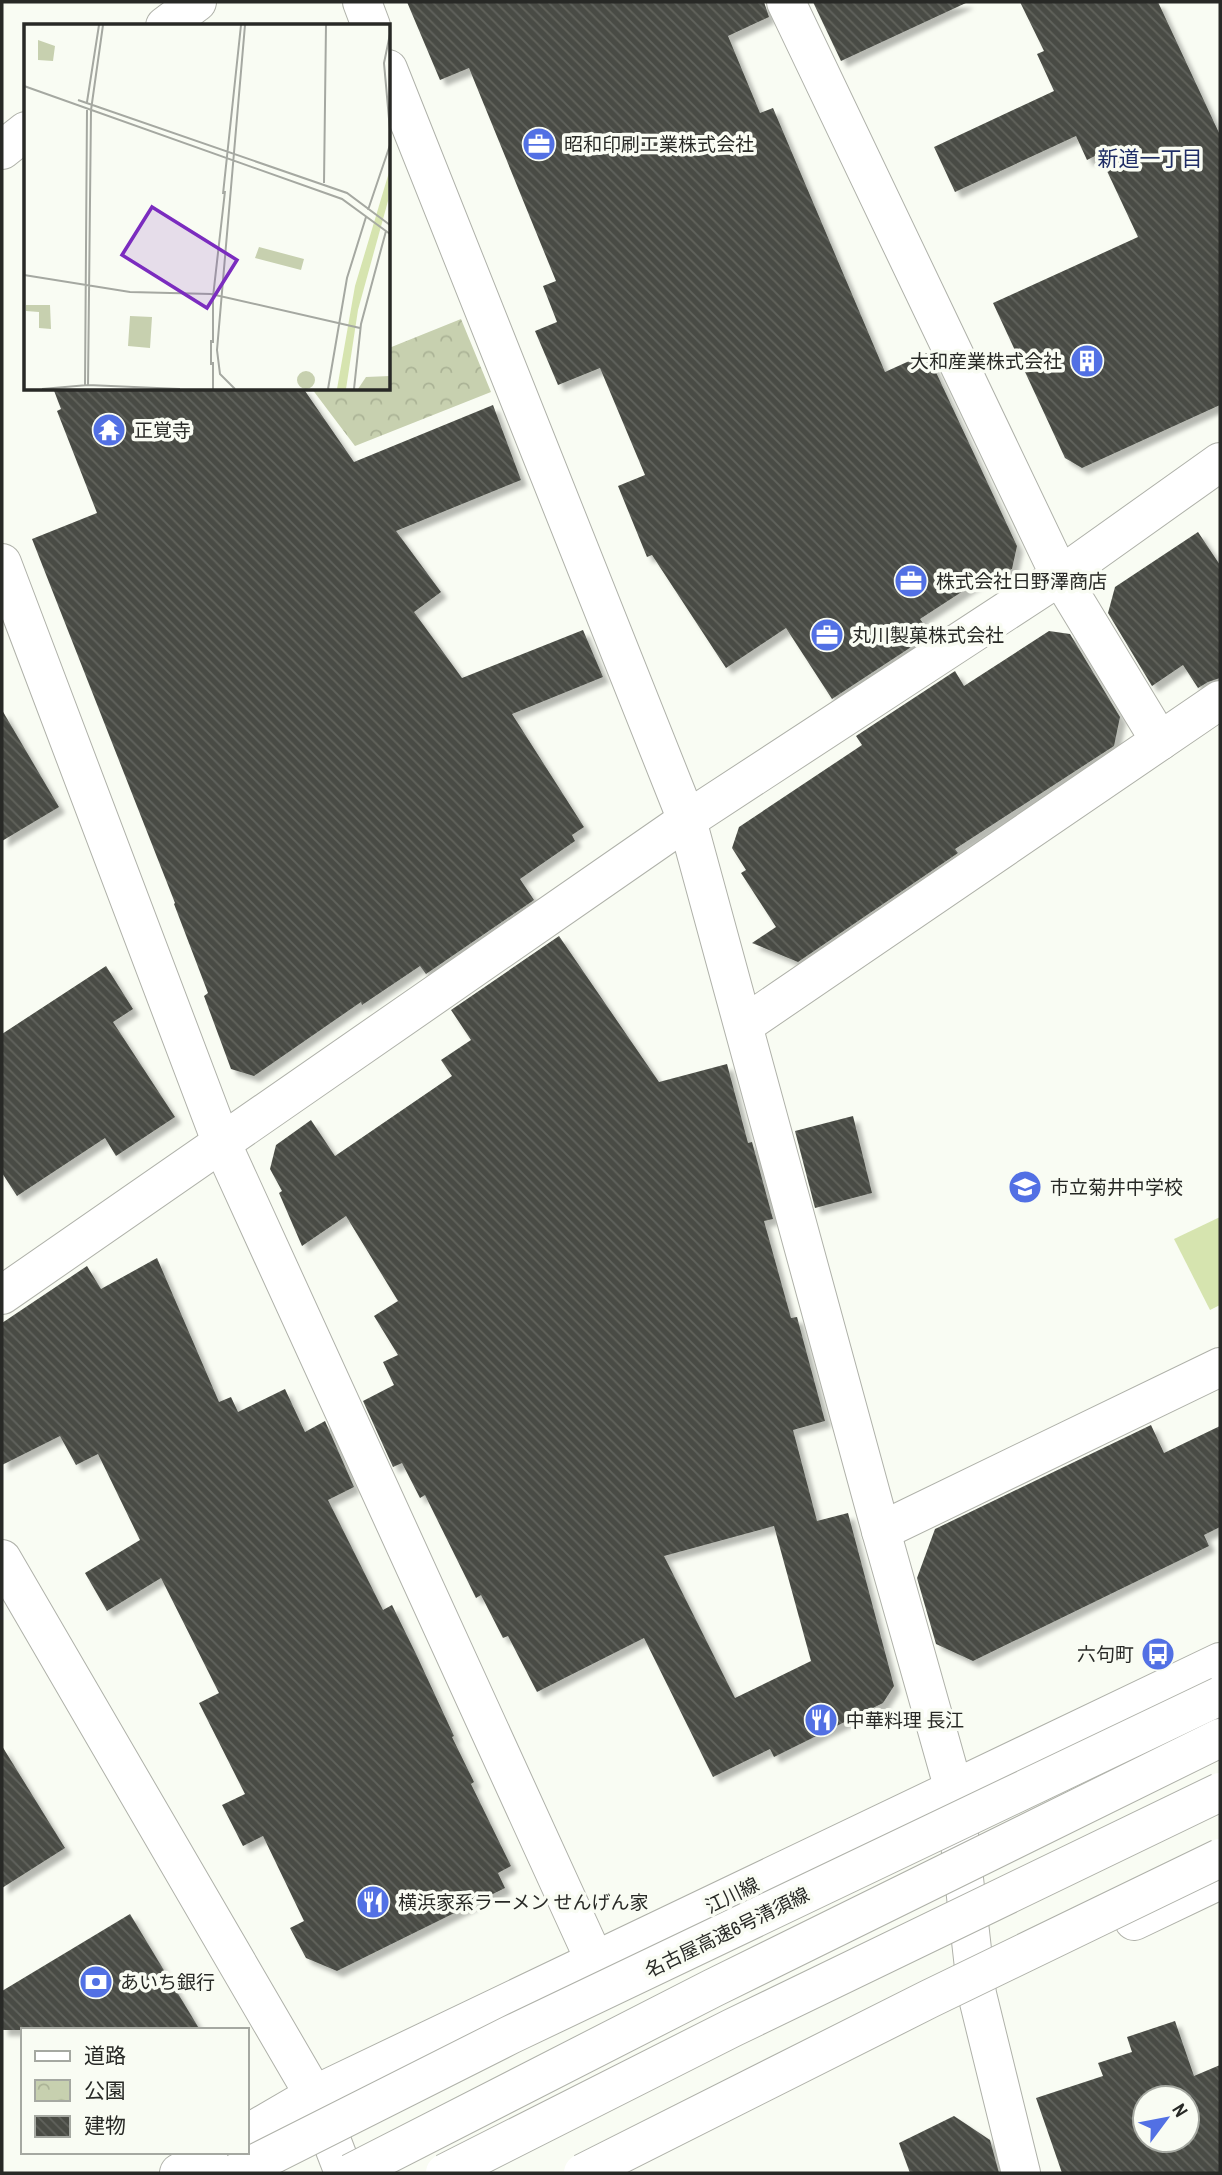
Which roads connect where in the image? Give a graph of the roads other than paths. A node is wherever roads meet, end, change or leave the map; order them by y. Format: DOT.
graph roads {
  1 [pos="197,2"];
  2 [pos="362,2"];
  3 [pos="786,2"];
  4 [pos="167,24"];
  5 [pos="371,24"];
  6 [pos="390,74"];
  7 [pos="24,133"];
  8 [pos="2,150"];
  9 [pos="1220,462"];
  10 [pos="2,563"];
  11 [pos="1060,576"];
  12 [pos="1220,699"];
  13 [pos="1160,741"];
  14 [pos="687,820"];
  15 [pos="744,1025"];
  16 [pos="222,1144"];
  17 [pos="2,1296"];
  18 [pos="1220,1367"];
  19 [pos="881,1531"];
  20 [pos="2,1559"];
  21 [pos="1220,1662"];
  22 [pos="1220,1696"];
  23 [pos="1220,1738"];
  24 [pos="954,1790"];
  25 [pos="1220,1792"];
  26 [pos="1220,1858"];
  27 [pos="1220,1880"];
  28 [pos="595,1961"];
  29 [pos="977,1994"];
  30 [pos="314,2095"];
  31 [pos="248,2133"];
  32 [pos="212,2154"];
  33 [pos="179,2173"];
  34 [pos="236,2173"];
  35 [pos="344,2173"];
  36 [pos="351,2173"];
  37 [pos="445,2173"];
  38 [pos="583,2173"];
  39 [pos="618,2173"];
  40 [pos="1021,2173"];
  1 -- 4 [label="main road"];
  2 -- 5 [label="main road"];
  3 -- 11 [label="main road"];
  6 -- 14 [label="main road"];
  7 -- 8 [label="main road"];
  9 -- 11 [label="main road"];
  10 -- 16 [label="main road"];
  11 -- 13 [label="main road"];
  11 -- 14 [label="main road"];
  12 -- 13 [label="main road"];
  13 -- 15 [label="main road"];
  14 -- 15 [label="main road"];
  14 -- 16 [label="main road"];
  15 -- 19 [label="main road"];
  16 -- 17 [label="main road"];
  16 -- 28 [label="main road"];
  18 -- 19 [label="main road"];
  19 -- 24 [label="main road"];
  20 -- 30 [label="main road"];
  21 -- 24 [label="main road, 江川線"];
  22 -- 34 [label="main road, 名古屋高速6号清須線, bridge"];
  23 -- 36 [label="main road, bridge"];
  24 -- 28 [label="main road, 江川線"];
  24 -- 29 [label="main road"];
  25 -- 37 [label="main road, bridge"];
  26 -- 38 [label="main road, bridge"];
  27 -- 29 [label="main road"];
  28 -- 30 [label="main road, 江川線"];
  29 -- 39 [label="main road"];
  29 -- 40 [label="main road"];
  30 -- 31 [label="main road, 江川線"];
  30 -- 35 [label="main road"];
  32 -- 33 [label="main road"];
}
